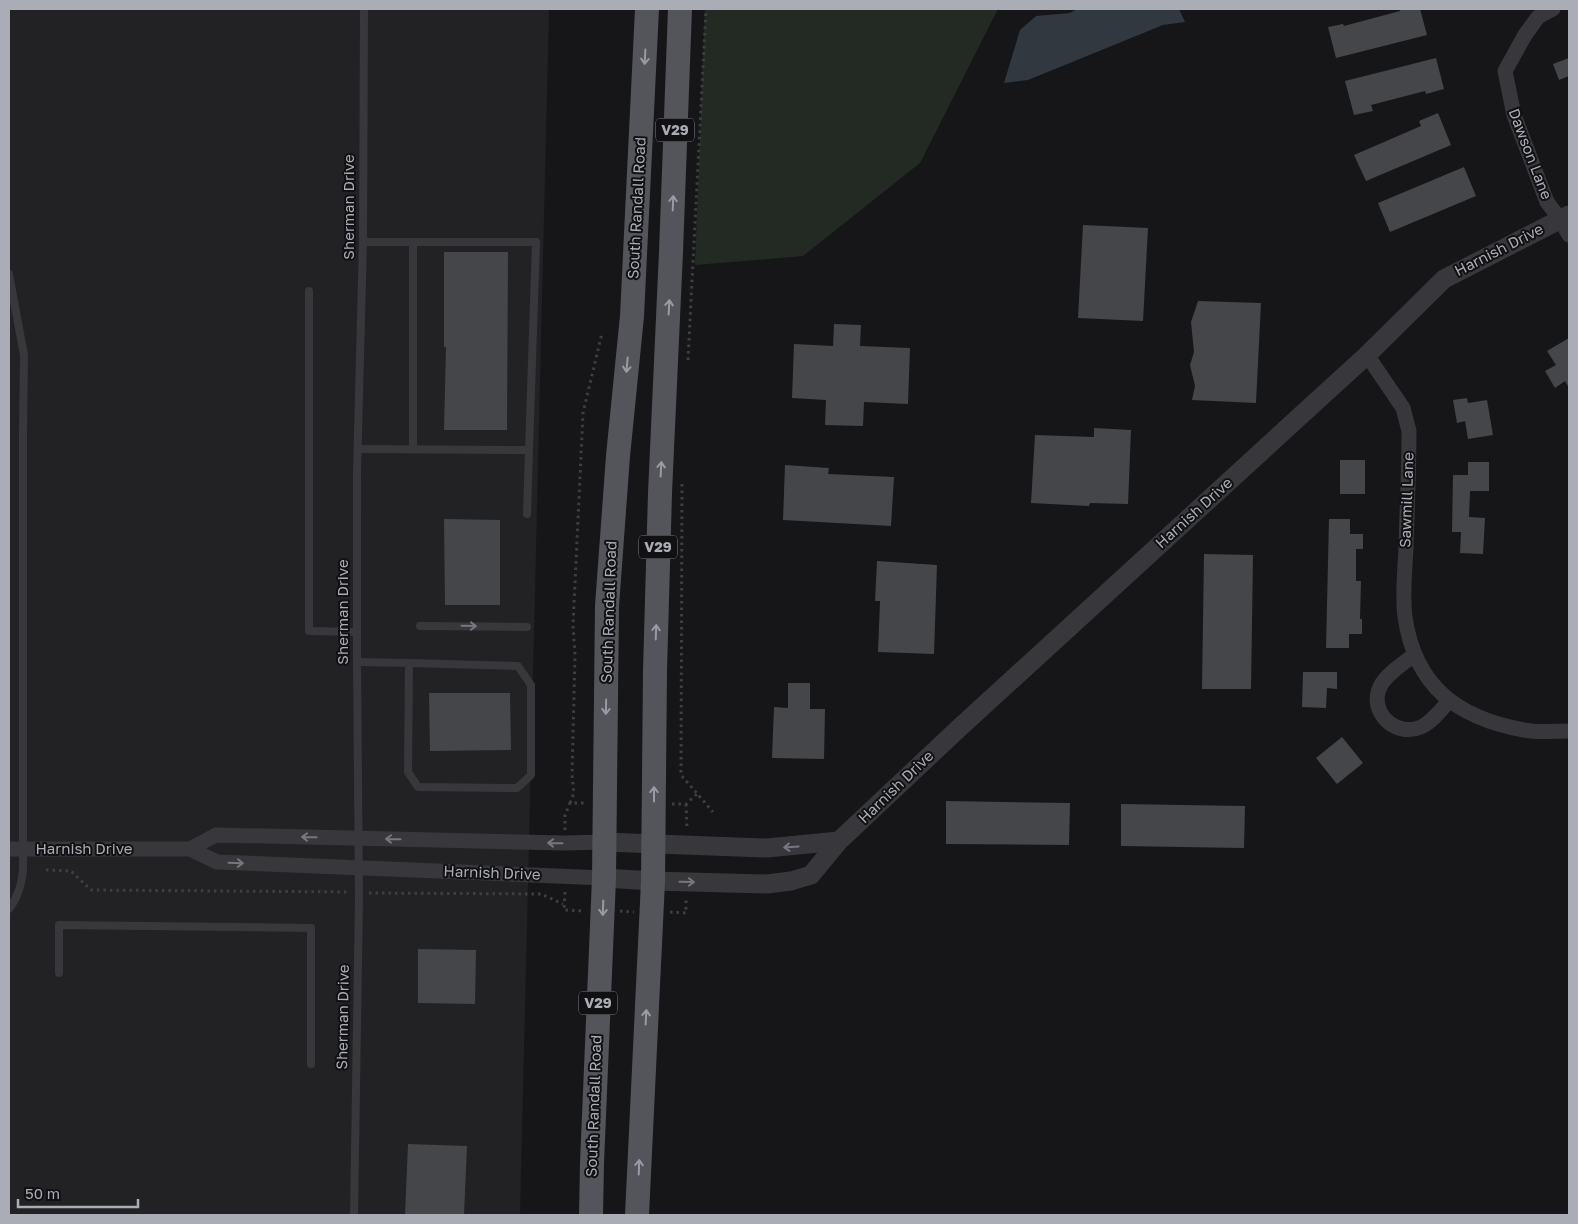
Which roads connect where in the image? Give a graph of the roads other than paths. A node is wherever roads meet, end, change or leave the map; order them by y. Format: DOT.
graph roads {
  1 [pos="364,9"];
  2 [pos="647,9"];
  3 [pos="680,9"];
  4 [pos="1553,9"];
  5 [pos="1534,13"];
  6 [pos="1566,223"];
  7 [pos="363,242"];
  8 [pos="413,242"];
  9 [pos="9,274"];
  10 [pos="309,290"];
  11 [pos="1367,356"];
  12 [pos="358,449"];
  13 [pos="413,449"];
  14 [pos="529,450"];
  15 [pos="527,514"];
  16 [pos="420,626"];
  17 [pos="527,628"];
  18 [pos="357,632"];
  19 [pos="1414,655"];
  20 [pos="356,662"];
  21 [pos="409,663"];
  22 [pos="1449,701"];
  23 [pos="1569,731"];
  24 [pos="358,838"];
  25 [pos="839,841"];
  26 [pos="604,842"];
  27 [pos="654,843"];
  28 [pos="16,849"];
  29 [pos="190,849"];
  30 [pos="358,868"];
  31 [pos="604,878"];
  32 [pos="653,881"];
  33 [pos="9,909"];
  34 [pos="59,973"];
  35 [pos="311,1064"];
  36 [pos="354,1215"];
  37 [pos="591,1215"];
  38 [pos="637,1215"];
  1 -- 7 [label="lane, Sherman Drive"];
  2 -- 26 [label="main road, South Randall Road / V29, one-way"];
  27 -- 3 [label="main road, V29, one-way"];
  4 -- 5 [label="street, Dawson Lane"];
  5 -- 6 [label="street, Dawson Lane"];
  6 -- 11 [label="street, Harnish Drive"];
  7 -- 8 [label="lane"];
  7 -- 12 [label="lane, Sherman Drive"];
  8 -- 13 [label="lane"];
  8 -- 14 [label="lane"];
  9 -- 28 [label="lane"];
  10 -- 18 [label="lane"];
  11 -- 19 [label="street, Sawmill Lane"];
  11 -- 25 [label="street, Harnish Drive"];
  12 -- 13 [label="lane"];
  12 -- 18 [label="lane, Sherman Drive"];
  13 -- 14 [label="lane"];
  14 -- 15 [label="lane"];
  16 -- 17 [label="lane, one-way"];
  18 -- 20 [label="lane, Sherman Drive"];
  19 -- 22 [label="street, Sawmill Lane"];
  19 -- 22 [label="street"];
  20 -- 21 [label="lane"];
  20 -- 24 [label="lane, Sherman Drive"];
  21 -- 21 [label="lane"];
  22 -- 23 [label="street, Sawmill Lane"];
  26 -- 24 [label="street, Harnish Drive, one-way"];
  24 -- 29 [label="street, Harnish Drive, one-way"];
  24 -- 30 [label="lane, Sherman Drive"];
  25 -- 27 [label="street, Harnish Drive, one-way"];
  32 -- 25 [label="street, Harnish Drive, one-way"];
  26 -- 27 [label="street, Harnish Drive"];
  26 -- 31 [label="main road, South Randall Road / V29"];
  27 -- 32 [label="main road, V29"];
  28 -- 29 [label="street, Harnish Drive"];
  28 -- 33 [label="lane"];
  29 -- 30 [label="street, Harnish Drive, one-way"];
  30 -- 31 [label="street, Harnish Drive"];
  30 -- 36 [label="lane, Sherman Drive"];
  31 -- 32 [label="street, Harnish Drive"];
  31 -- 37 [label="main road, South Randall Road / V29, one-way"];
  38 -- 32 [label="main road, V29, one-way"];
  34 -- 35 [label="lane"];
}
